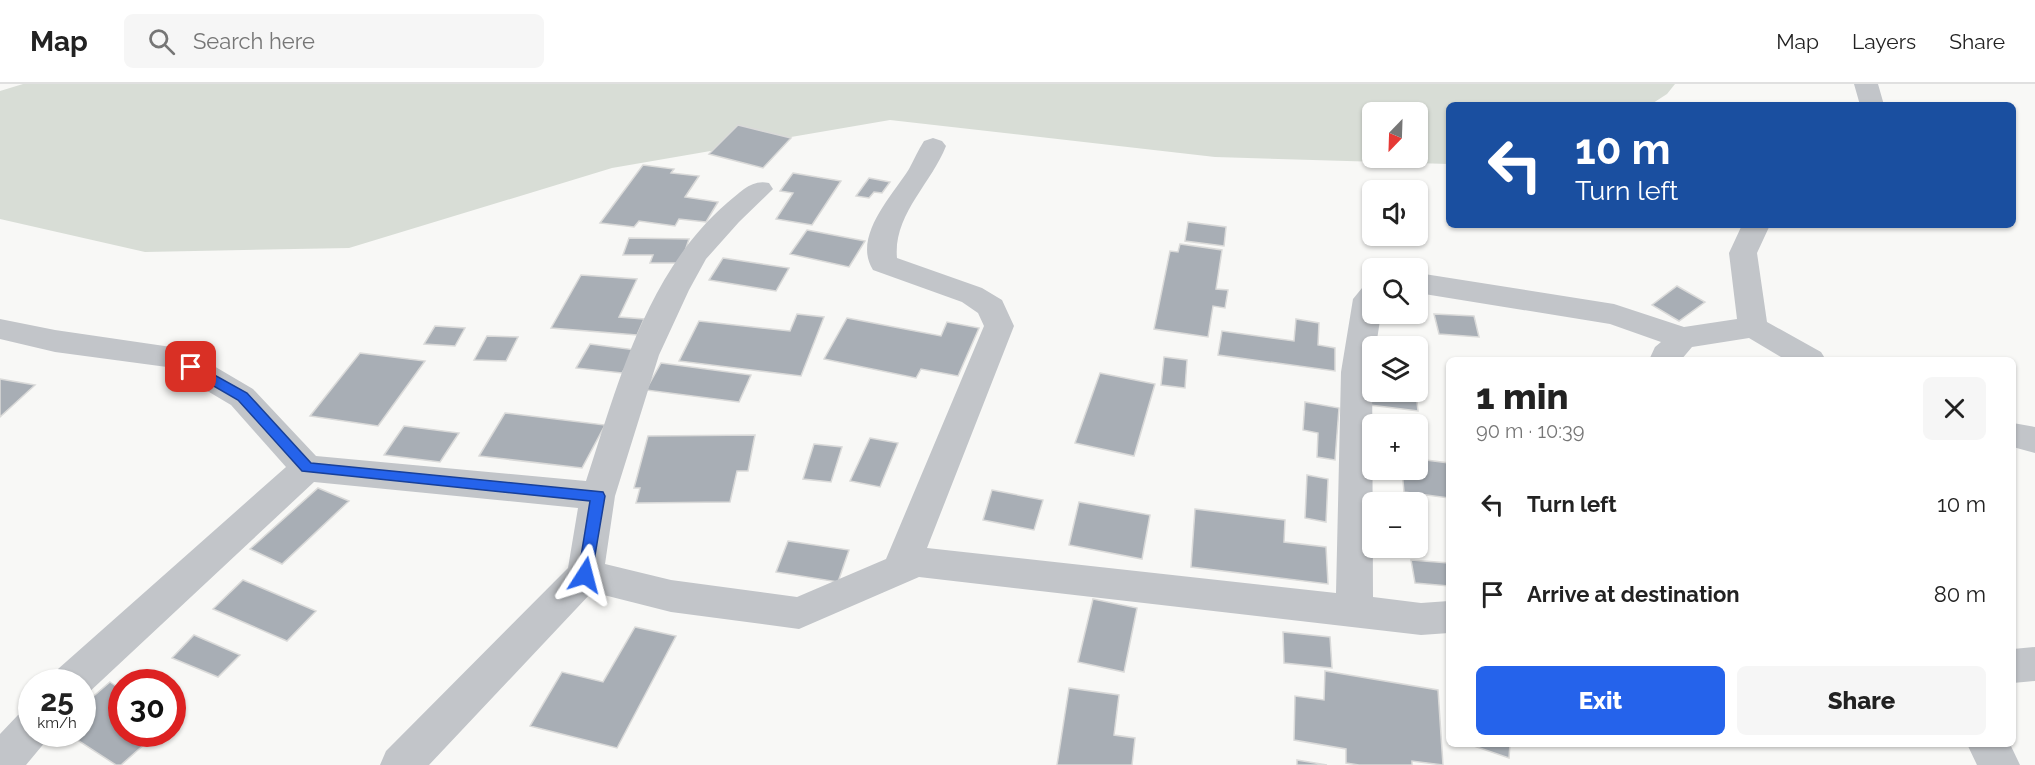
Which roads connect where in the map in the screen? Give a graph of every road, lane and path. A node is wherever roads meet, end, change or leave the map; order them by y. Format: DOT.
graph roads {
  1 [pos="1866,84"];
  2 [pos="1871,102"];
  3 [pos="933,146"];
  4 [pos="760,189"];
  5 [pos="1755,228"];
  6 [pos="1428,285"];
  7 [pos="1364,324"];
  8 [pos="1753,327"];
  9 [pos="0,329"];
  10 [pos="1674,349"];
  11 [pos="1805,357"];
  12 [pos="2016,436"];
  13 [pos="2035,440"];
  14 [pos="307,468"];
  15 [pos="598,496"];
  16 [pos="900,569"];
  17 [pos="585,575"];
  18 [pos="1354,611"];
  19 [pos="1446,617"];
  20 [pos="2035,664"];
  21 [pos="2016,666"];
  22 [pos="86,669"];
  23 [pos="18,744"];
  24 [pos="1990,747"];
  25 [pos="0,764"];
  26 [pos="401,765"];
  27 [pos="1999,765"];
  1 -- 2 [label="street"];
  3 -- 16 [label="street"];
  4 -- 15 [label="street"];
  5 -- 8 [label="street"];
  6 -- 10 [label="street"];
  7 -- 18 [label="street"];
  8 -- 10 [label="street"];
  8 -- 11 [label="street"];
  9 -- 14 [label="street"];
  12 -- 13 [label="street"];
  14 -- 15 [label="street"];
  14 -- 22 [label="street"];
  15 -- 17 [label="street"];
  16 -- 17 [label="street"];
  16 -- 18 [label="street"];
  17 -- 26 [label="street"];
  18 -- 19 [label="street"];
  20 -- 21 [label="street"];
  23 -- 25 [label="street"];
  24 -- 27 [label="street"];
}
